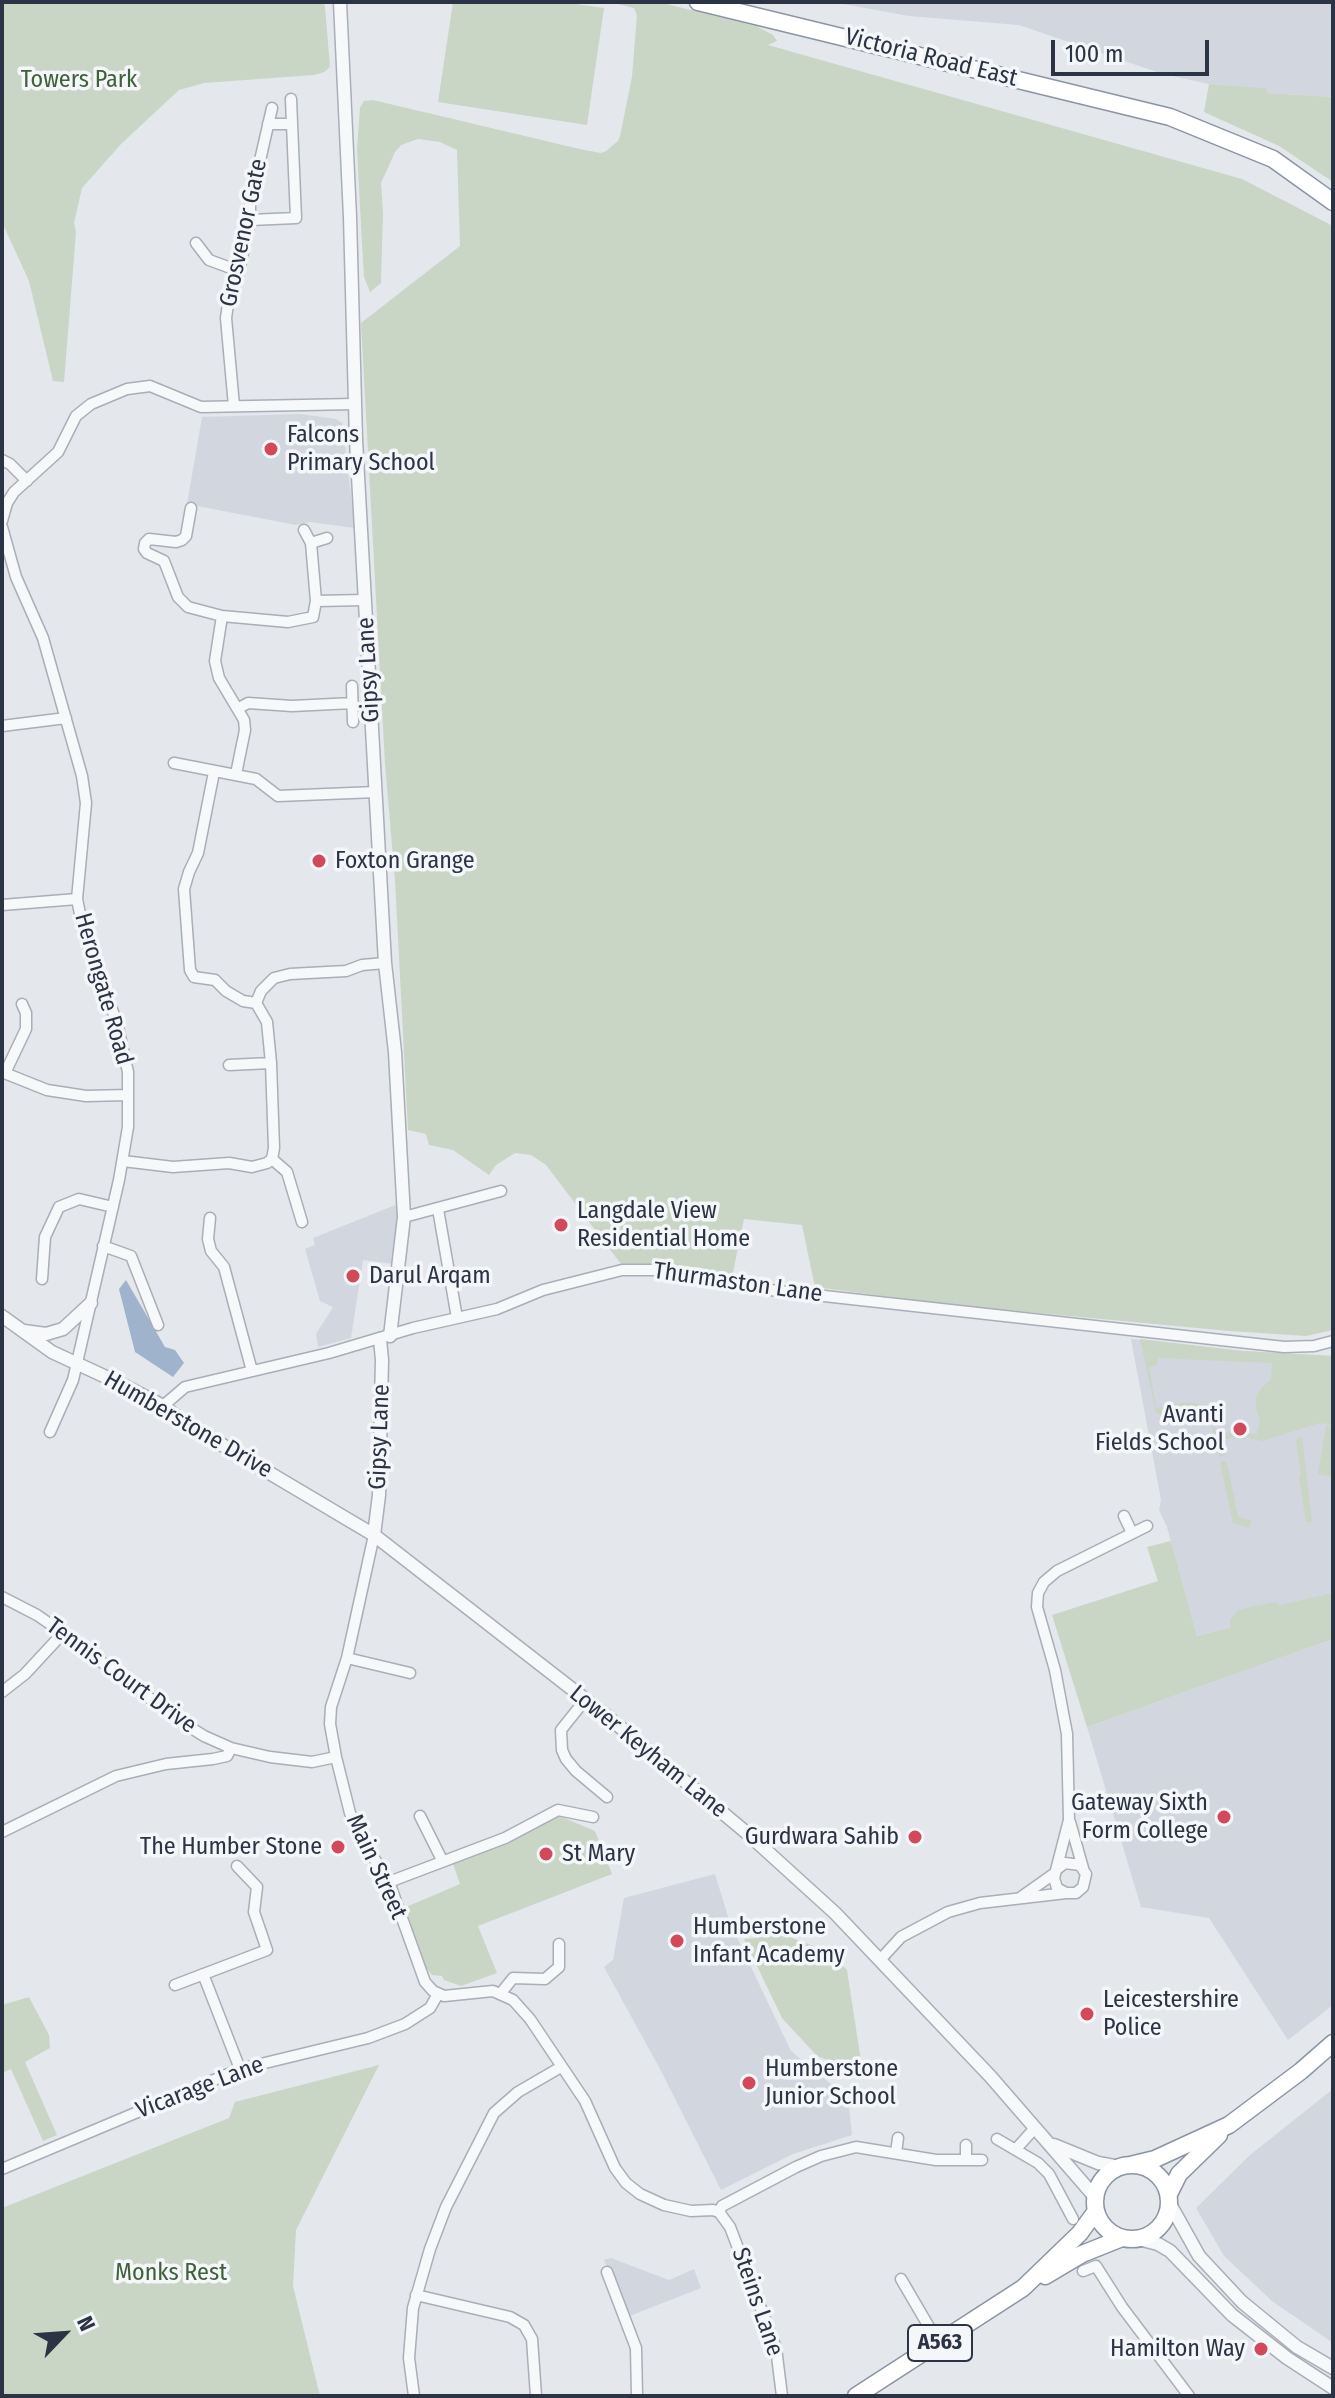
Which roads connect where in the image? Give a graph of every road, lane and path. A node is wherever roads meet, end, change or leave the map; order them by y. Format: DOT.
graph roads {
  1 [pos="340,2"];
  2 [pos="698,2"];
  3 [pos="735,6"];
  4 [pos="291,99"];
  5 [pos="272,108"];
  6 [pos="268,124"];
  7 [pos="292,124"];
  8 [pos="1333,202"];
  9 [pos="250,220"];
  10 [pos="196,243"];
  11 [pos="239,271"];
  12 [pos="355,404"];
  13 [pos="234,406"];
  14 [pos="2,460"];
  15 [pos="27,481"];
  16 [pos="191,508"];
  17 [pos="2,521"];
  18 [pos="2,527"];
  19 [pos="304,530"];
  20 [pos="327,538"];
  21 [pos="311,543"];
  22 [pos="365,600"];
  23 [pos="316,601"];
  24 [pos="222,616"];
  25 [pos="352,686"];
  26 [pos="353,703"];
  27 [pos="239,708"];
  28 [pos="66,718"];
  29 [pos="353,722"];
  30 [pos="2,726"];
  31 [pos="174,763"];
  32 [pos="214,772"];
  33 [pos="236,774"];
  34 [pos="376,792"];
  35 [pos="77,899"];
  36 [pos="2,905"];
  37 [pos="385,963"];
  38 [pos="256,1003"];
  39 [pos="22,1004"];
  40 [pos="271,1063"];
  41 [pos="229,1065"];
  42 [pos="4,1072"];
  43 [pos="128,1095"];
  44 [pos="272,1159"];
  45 [pos="123,1161"];
  46 [pos="501,1191"];
  47 [pos="113,1207"];
  48 [pos="438,1209"];
  49 [pos="404,1217"];
  50 [pos="210,1218"];
  51 [pos="302,1222"];
  52 [pos="103,1246"];
  53 [pos="42,1279"];
  54 [pos="91,1303"];
  55 [pos="2,1316"];
  56 [pos="457,1318"];
  57 [pos="158,1325"];
  58 [pos="20,1331"];
  59 [pos="385,1338"];
  60 [pos="1333,1341"];
  61 [pos="76,1364"];
  62 [pos="252,1371"];
  63 [pos="163,1406"];
  64 [pos="50,1432"];
  65 [pos="1124,1516"];
  66 [pos="1147,1526"];
  67 [pos="1132,1533"];
  68 [pos="374,1535"];
  69 [pos="2,1597"];
  70 [pos="63,1633"];
  71 [pos="347,1658"];
  72 [pos="410,1673"];
  73 [pos="2,1692"];
  74 [pos="585,1700"];
  75 [pos="231,1748"];
  76 [pos="336,1757"];
  77 [pos="607,1797"];
  78 [pos="420,1816"];
  79 [pos="593,1817"];
  80 [pos="1069,1820"];
  81 [pos="2,1832"];
  82 [pos="442,1860"];
  83 [pos="237,1866"];
  84 [pos="1083,1869"];
  85 [pos="1056,1871"];
  86 [pos="389,1882"];
  87 [pos="1066,1893"];
  88 [pos="1019,1898"];
  89 [pos="559,1944"];
  90 [pos="880,1960"];
  91 [pos="203,1974"];
  92 [pos="175,1985"];
  93 [pos="501,1993"];
  94 [pos="438,1994"];
  95 [pos="1333,2043"];
  96 [pos="561,2067"];
  97 [pos="240,2069"];
  98 [pos="1229,2125"];
  99 [pos="1034,2129"];
  100 [pos="898,2138"];
  101 [pos="997,2139"];
  102 [pos="1051,2144"];
  103 [pos="966,2145"];
  104 [pos="1016,2149"];
  105 [pos="896,2153"];
  106 [pos="966,2160"];
  107 [pos="982,2160"];
  108 [pos="1125,2166"];
  109 [pos="2,2169"];
  110 [pos="1169,2199"];
  111 [pos="1096,2204"];
  112 [pos="719,2212"];
  113 [pos="1073,2219"];
  114 [pos="1130,2238"];
  115 [pos="1083,2271"];
  116 [pos="607,2272"];
  117 [pos="901,2279"];
  118 [pos="1023,2288"];
  119 [pos="416,2295"];
  120 [pos="939,2344"];
  121 [pos="1333,2368"];
  122 [pos="1333,2388"];
  123 [pos="414,2396"];
  124 [pos="536,2396"];
  125 [pos="637,2396"];
  126 [pos="782,2396"];
  127 [pos="856,2396"];
  128 [pos="1189,2396"];
  1 -- 12 [label="street, Gipsy Lane"];
  2 -- 3 [label="highway, Victoria Road East"];
  3 -- 8 [label="highway, Victoria Road East"];
  4 -- 7 [label="street"];
  5 -- 6 [label="street, Grosvenor Gate"];
  6 -- 7 [label="street"];
  6 -- 9 [label="street, Grosvenor Gate"];
  7 -- 9 [label="street"];
  9 -- 11 [label="street, Grosvenor Gate"];
  10 -- 11 [label="street"];
  11 -- 13 [label="street, Grosvenor Gate"];
  12 -- 13 [label="street"];
  12 -- 22 [label="street, Gipsy Lane"];
  13 -- 15 [label="street"];
  14 -- 15 [label="street"];
  15 -- 17 [label="street"];
  16 -- 24 [label="street"];
  18 -- 28 [label="street, Herongate Road"];
  19 -- 21 [label="street"];
  20 -- 21 [label="street"];
  21 -- 23 [label="street"];
  22 -- 23 [label="street"];
  22 -- 34 [label="street, Gipsy Lane"];
  23 -- 24 [label="street"];
  24 -- 27 [label="street"];
  25 -- 26 [label="street"];
  26 -- 27 [label="street"];
  26 -- 29 [label="street"];
  27 -- 33 [label="street"];
  28 -- 30 [label="street"];
  28 -- 35 [label="street, Herongate Road"];
  31 -- 32 [label="street"];
  32 -- 33 [label="street"];
  32 -- 38 [label="street"];
  33 -- 34 [label="street"];
  34 -- 37 [label="street, Gipsy Lane"];
  35 -- 36 [label="street"];
  35 -- 43 [label="street, Herongate Road"];
  37 -- 38 [label="street"];
  37 -- 49 [label="street, Gipsy Lane"];
  38 -- 40 [label="street"];
  39 -- 42 [label="street"];
  40 -- 41 [label="street"];
  40 -- 44 [label="street"];
  42 -- 43 [label="street"];
  43 -- 45 [label="street, Herongate Road"];
  44 -- 45 [label="street"];
  44 -- 51 [label="street"];
  45 -- 47 [label="street, Herongate Road"];
  46 -- 48 [label="street"];
  47 -- 52 [label="street, Herongate Road"];
  47 -- 53 [label="street"];
  48 -- 49 [label="street"];
  48 -- 56 [label="street"];
  49 -- 59 [label="street, Gipsy Lane"];
  50 -- 62 [label="street"];
  52 -- 54 [label="street, Herongate Road"];
  52 -- 57 [label="street"];
  54 -- 58 [label="street"];
  54 -- 61 [label="street, Herongate Road"];
  55 -- 58 [label="street, Humberstone Drive"];
  56 -- 59 [label="street, Thurmaston Lane"];
  56 -- 60 [label="street, Thurmaston Lane"];
  58 -- 61 [label="street, Humberstone Drive"];
  59 -- 62 [label="street, Thurmaston Lane"];
  59 -- 68 [label="street, Gipsy Lane"];
  61 -- 63 [label="street, Humberstone Drive"];
  61 -- 64 [label="street, Herongate Road"];
  62 -- 63 [label="street, Thurmaston Lane"];
  63 -- 68 [label="street, Humberstone Drive"];
  65 -- 67 [label="street"];
  66 -- 67 [label="street"];
  67 -- 80 [label="street"];
  68 -- 71 [label="street, Main Street"];
  68 -- 74 [label="street, Lower Keyham Lane"];
  69 -- 70 [label="street, Tennis Court Drive"];
  70 -- 73 [label="street"];
  70 -- 75 [label="street, Tennis Court Drive"];
  71 -- 72 [label="street"];
  71 -- 76 [label="street, Main Street"];
  74 -- 77 [label="street"];
  74 -- 90 [label="street, Lower Keyham Lane"];
  75 -- 76 [label="street, Tennis Court Drive"];
  75 -- 81 [label="street"];
  76 -- 86 [label="street, Main Street"];
  78 -- 82 [label="street"];
  79 -- 82 [label="street"];
  80 -- 84 [label="street"];
  80 -- 85 [label="street"];
  82 -- 86 [label="street"];
  83 -- 91 [label="street"];
  84 -- 85 [label="street"];
  84 -- 87 [label="street"];
  85 -- 87 [label="street"];
  85 -- 88 [label="street"];
  86 -- 94 [label="street, Main Street"];
  87 -- 88 [label="street"];
  88 -- 90 [label="street"];
  89 -- 93 [label="street"];
  90 -- 99 [label="street, Lower Keyham Lane"];
  91 -- 92 [label="street"];
  91 -- 97 [label="street"];
  93 -- 94 [label="street"];
  93 -- 96 [label="street"];
  94 -- 97 [label="street, Vicarage Lane"];
  95 -- 98 [label="highway"];
  96 -- 112 [label="street"];
  96 -- 119 [label="street"];
  97 -- 109 [label="street, Vicarage Lane"];
  98 -- 108 [label="highway"];
  98 -- 110 [label="highway"];
  99 -- 102 [label="street, Lower Keyham Lane"];
  99 -- 104 [label="street"];
  100 -- 105 [label="street"];
  101 -- 104 [label="street"];
  102 -- 108 [label="street, Lower Keyham Lane"];
  102 -- 111 [label="street, Lower Keyham Lane"];
  103 -- 106 [label="street"];
  104 -- 113 [label="street"];
  105 -- 106 [label="street"];
  105 -- 112 [label="street"];
  106 -- 107 [label="street"];
  108 -- 110 [label="highway"];
  108 -- 111 [label="highway"];
  110 -- 114 [label="highway"];
  110 -- 121 [label="street"];
  111 -- 114 [label="highway"];
  111 -- 118 [label="highway, A563"];
  112 -- 126 [label="street, Steins Lane"];
  114 -- 118 [label="highway"];
  114 -- 122 [label="street"];
  115 -- 128 [label="street"];
  116 -- 125 [label="street"];
  117 -- 120 [label="street"];
  118 -- 120 [label="highway, A563"];
  119 -- 123 [label="street"];
  119 -- 124 [label="street"];
  120 -- 127 [label="highway, A563"];
}
